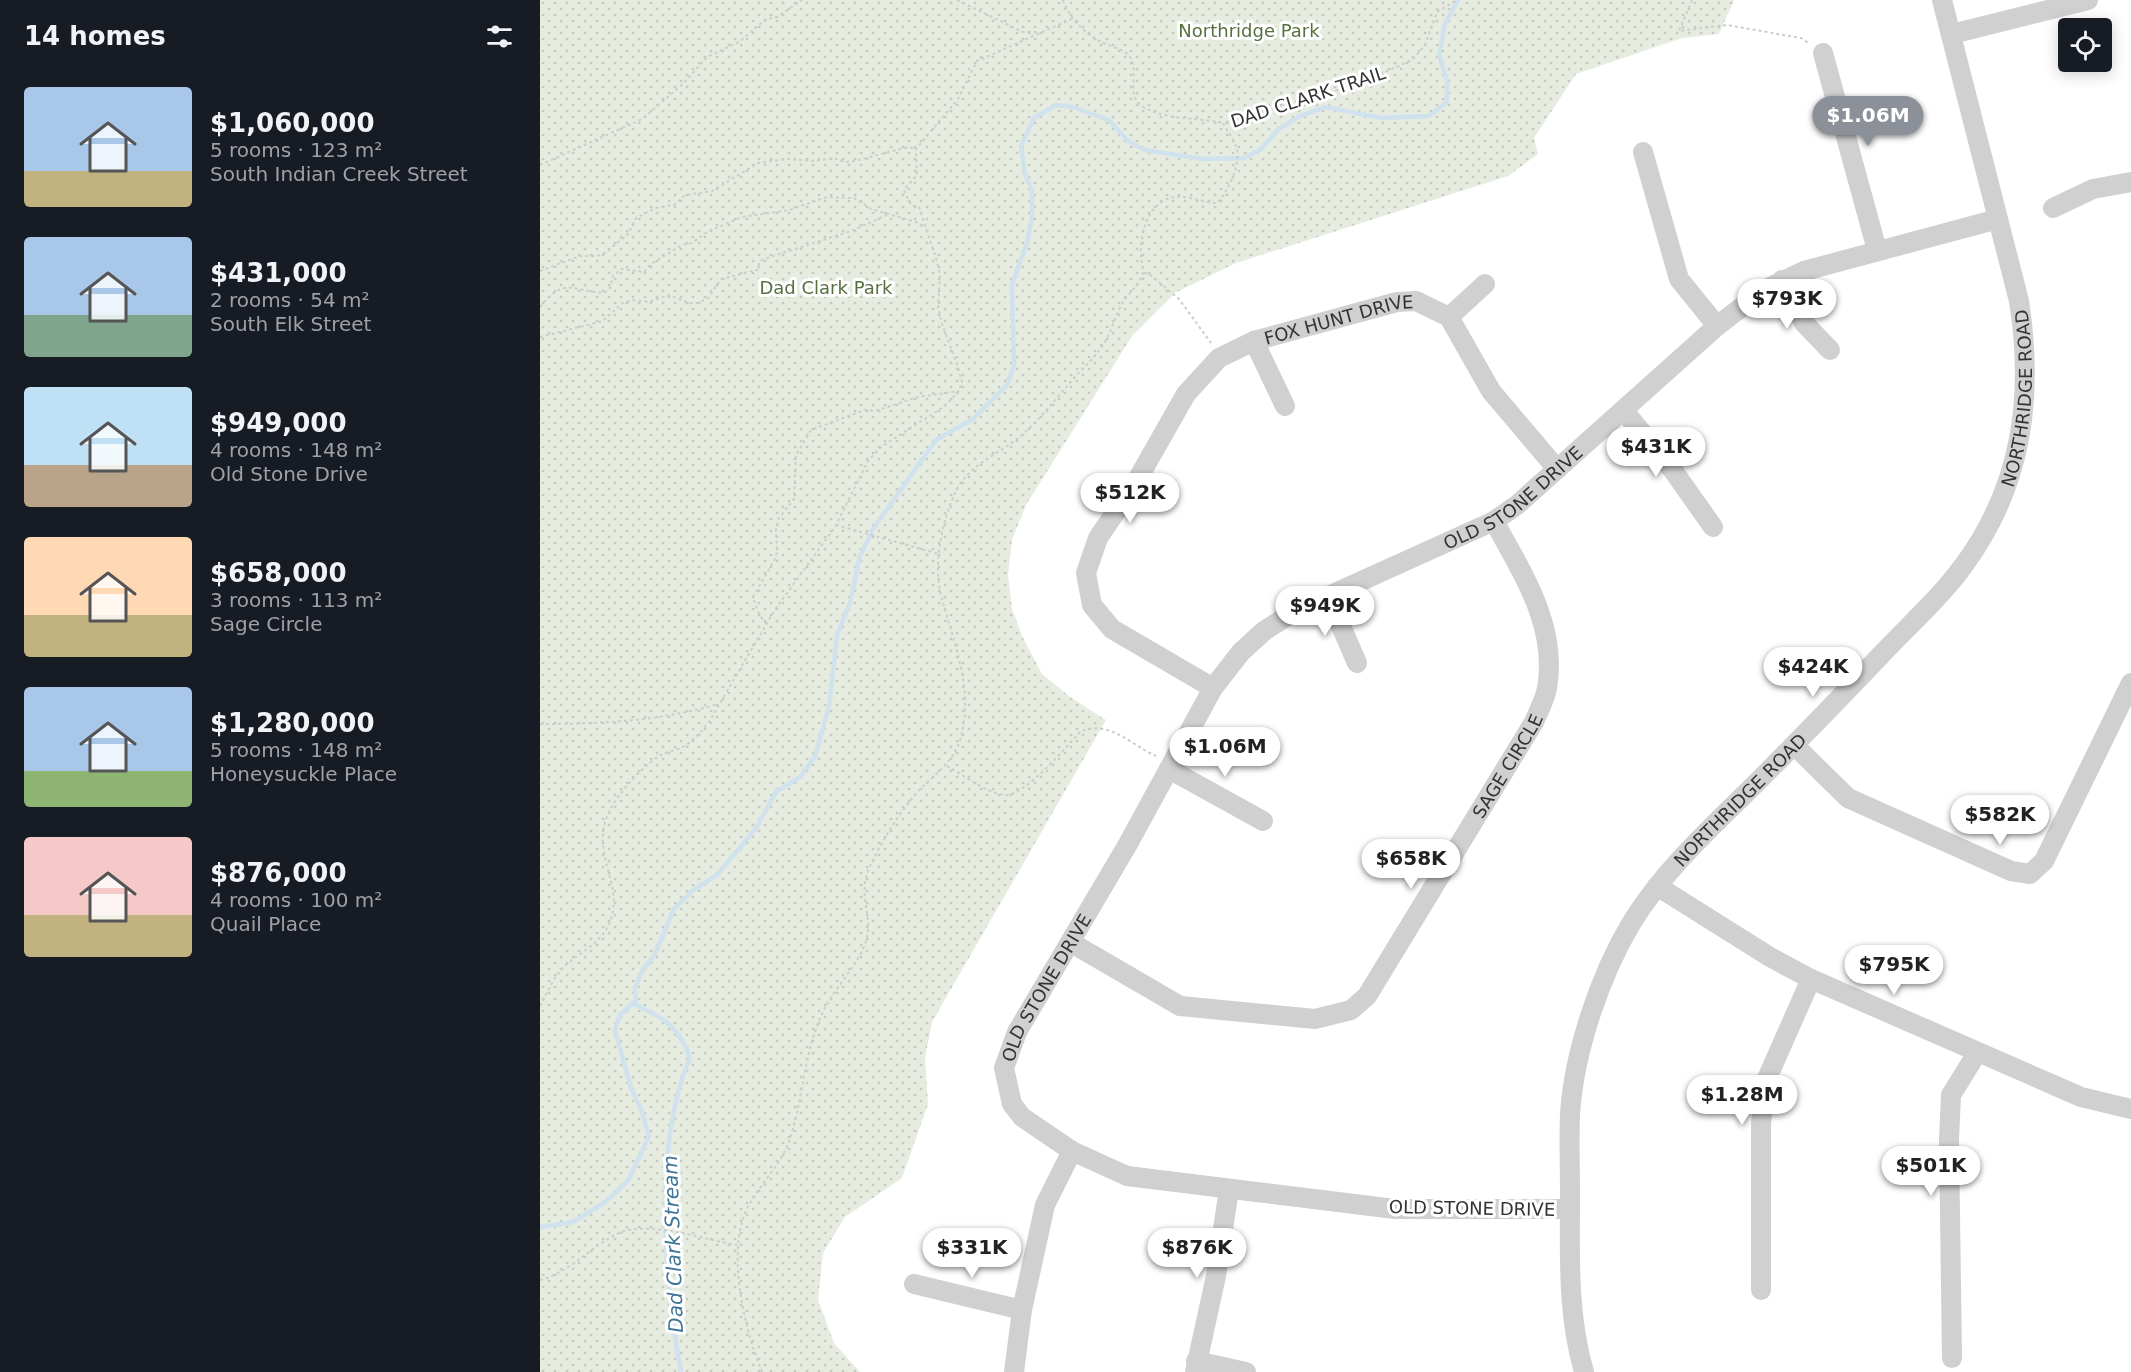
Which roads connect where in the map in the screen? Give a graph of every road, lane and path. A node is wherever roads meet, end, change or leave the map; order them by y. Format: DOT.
graph roads {
  1 [pos="802,0"];
  2 [pos="957,0"];
  3 [pos="1063,0"];
  4 [pos="1457,0"];
  5 [pos="1692,0"];
  6 [pos="1942,0"];
  7 [pos="2088,0"];
  8 [pos="1074,18"];
  9 [pos="1039,32"];
  10 [pos="1952,34"];
  11 [pos="1822,53"];
  12 [pos="1223,123"];
  13 [pos="916,149"];
  14 [pos="1643,152"];
  15 [pos="540,165"];
  16 [pos="2131,182"];
  17 [pos="2053,208"];
  18 [pos="887,215"];
  19 [pos="1998,219"];
  20 [pos="926,228"];
  21 [pos="1877,250"];
  22 [pos="540,271"];
  23 [pos="1144,273"];
  24 [pos="1782,280"];
  25 [pos="1485,284"];
  26 [pos="540,307"];
  27 [pos="1449,317"];
  28 [pos="1717,326"];
  29 [pos="540,337"];
  30 [pos="1254,341"];
  31 [pos="1830,350"];
  32 [pos="1219,358"];
  33 [pos="959,391"];
  34 [pos="1285,406"];
  35 [pos="1624,411"];
  36 [pos="1557,469"];
  37 [pos="1494,521"];
  38 [pos="836,525"];
  39 [pos="1713,527"];
  40 [pos="939,554"];
  41 [pos="1328,596"];
  42 [pos="766,624"];
  43 [pos="1357,663"];
  44 [pos="2131,683"];
  45 [pos="1213,688"];
  46 [pos="718,704"];
  47 [pos="540,724"];
  48 [pos="1794,745"];
  49 [pos="947,765"];
  50 [pos="1170,766"];
  51 [pos="1263,820"];
  52 [pos="1657,886"];
  53 [pos="1070,942"];
  54 [pos="1811,979"];
  55 [pos="540,1006"];
  56 [pos="1977,1053"];
  57 [pos="2131,1109"];
  58 [pos="1072,1151"];
  59 [pos="1229,1189"];
  60 [pos="1570,1209"];
  61 [pos="737,1245"];
  62 [pos="540,1280"];
  63 [pos="914,1284"];
  64 [pos="1761,1290"];
  65 [pos="1022,1310"];
  66 [pos="1952,1358"];
  67 [pos="1196,1366"];
  68 [pos="762,1372"];
  69 [pos="1014,1372"];
  70 [pos="1246,1372"];
  71 [pos="1584,1372"];
  1 -- 15 [label="path"];
  2 -- 9 [label="path"];
  3 -- 8 [label="path"];
  4 -- 12 [label="path, DAD CLARK TRAIL"];
  5 -- 11 [label="path"];
  6 -- 10 [label="street, NORTHRIDGE ROAD"];
  7 -- 10 [label="street"];
  8 -- 9 [label="path"];
  8 -- 12 [label="path"];
  9 -- 13 [label="path"];
  10 -- 19 [label="street, NORTHRIDGE ROAD"];
  11 -- 21 [label="street"];
  12 -- 23 [label="path, DAD CLARK TRAIL"];
  13 -- 20 [label="path"];
  13 -- 22 [label="path"];
  14 -- 28 [label="street"];
  16 -- 17 [label="street"];
  18 -- 20 [label="path"];
  18 -- 26 [label="path"];
  18 -- 29 [label="path"];
  19 -- 21 [label="street, OLD STONE DRIVE"];
  19 -- 48 [label="street, NORTHRIDGE ROAD"];
  20 -- 33 [label="path"];
  21 -- 24 [label="street, OLD STONE DRIVE"];
  23 -- 32 [label="path"];
  23 -- 40 [label="path"];
  24 -- 28 [label="street, OLD STONE DRIVE"];
  24 -- 31 [label="street"];
  25 -- 27 [label="street"];
  27 -- 30 [label="street, FOX HUNT DRIVE"];
  27 -- 36 [label="street"];
  28 -- 35 [label="street, OLD STONE DRIVE"];
  30 -- 32 [label="street"];
  30 -- 34 [label="street, FOX HUNT DRIVE"];
  32 -- 45 [label="street"];
  33 -- 38 [label="path"];
  33 -- 42 [label="path"];
  35 -- 36 [label="street, OLD STONE DRIVE"];
  35 -- 39 [label="street"];
  36 -- 37 [label="street, OLD STONE DRIVE"];
  37 -- 41 [label="street, OLD STONE DRIVE"];
  37 -- 53 [label="street, SAGE CIRCLE"];
  38 -- 40 [label="path"];
  38 -- 42 [label="path"];
  40 -- 49 [label="path"];
  41 -- 43 [label="street"];
  41 -- 45 [label="street, OLD STONE DRIVE"];
  42 -- 46 [label="path"];
  44 -- 48 [label="street"];
  45 -- 50 [label="street, OLD STONE DRIVE"];
  46 -- 47 [label="path"];
  46 -- 55 [label="path"];
  48 -- 52 [label="street, NORTHRIDGE ROAD"];
  49 -- 50 [label="path"];
  49 -- 61 [label="path"];
  50 -- 51 [label="street"];
  50 -- 53 [label="street, OLD STONE DRIVE"];
  52 -- 54 [label="street"];
  52 -- 60 [label="street, NORTHRIDGE ROAD"];
  53 -- 58 [label="street, OLD STONE DRIVE"];
  54 -- 56 [label="street"];
  54 -- 64 [label="street"];
  56 -- 57 [label="street"];
  56 -- 66 [label="street"];
  58 -- 59 [label="street, OLD STONE DRIVE"];
  58 -- 65 [label="street"];
  59 -- 60 [label="street, OLD STONE DRIVE"];
  59 -- 67 [label="street"];
  60 -- 71 [label="street, NORTHRIDGE ROAD"];
  61 -- 62 [label="path"];
  61 -- 68 [label="path"];
  63 -- 65 [label="street"];
  65 -- 69 [label="street"];
  67 -- 70 [label="street"];
}
